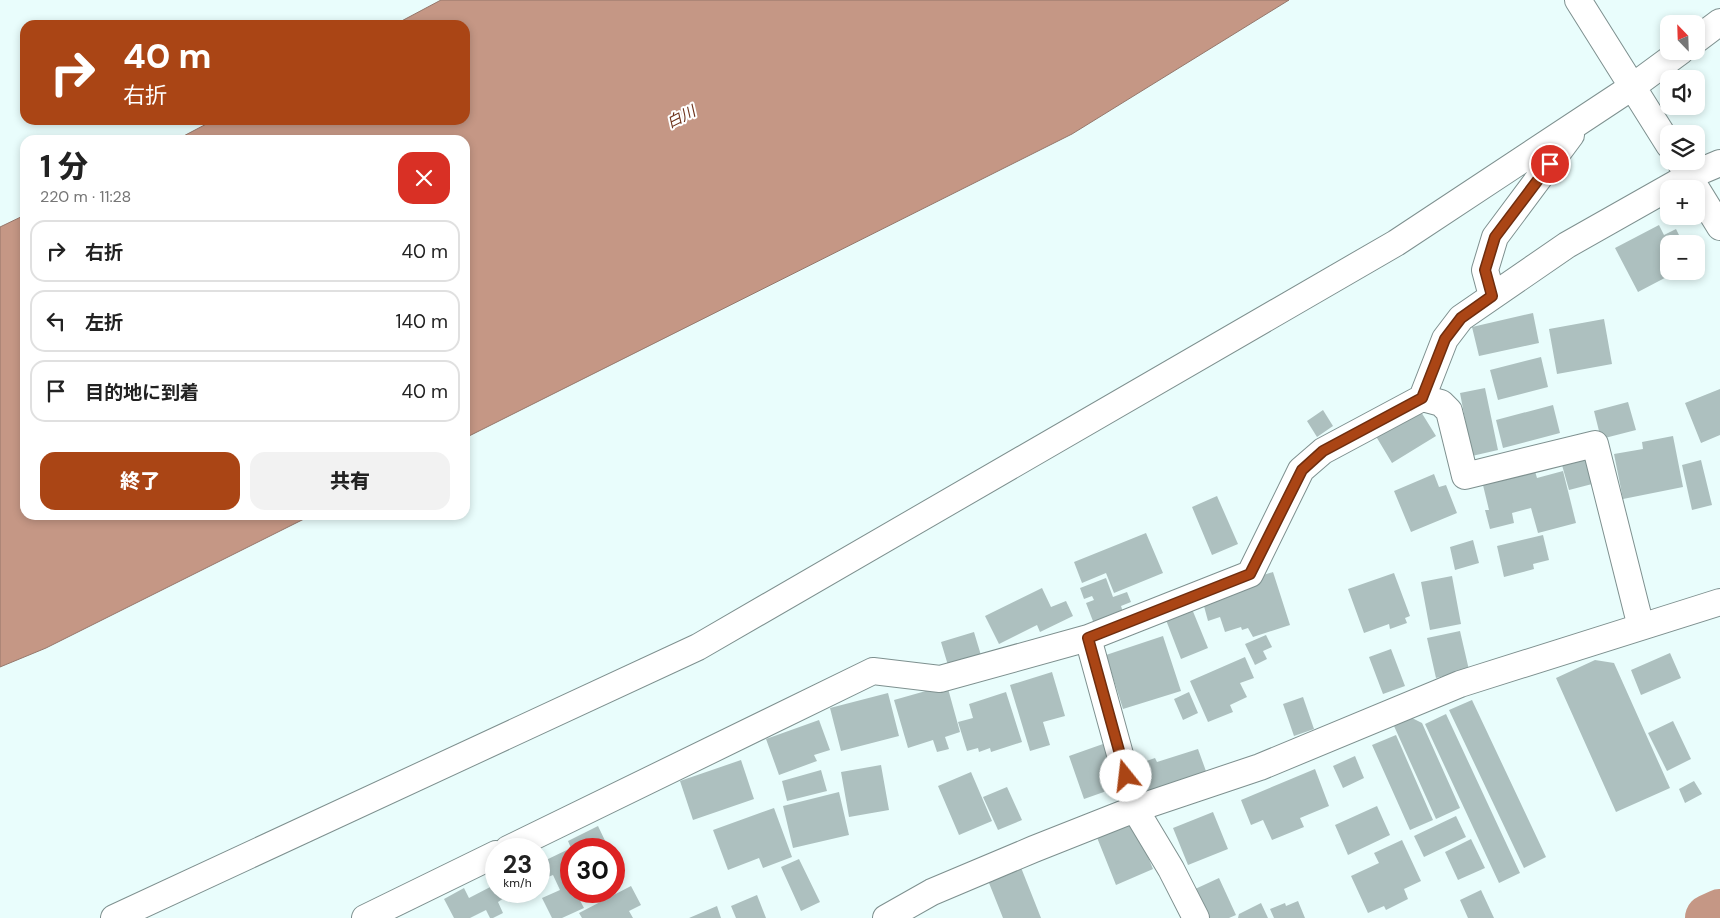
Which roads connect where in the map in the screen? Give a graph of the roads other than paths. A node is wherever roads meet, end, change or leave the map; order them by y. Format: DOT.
graph roads {
  1 [pos="1578,0"];
  2 [pos="1720,22"];
  3 [pos="1705,33"];
  4 [pos="1669,60"];
  5 [pos="1632,87"];
  6 [pos="1583,120"];
  7 [pos="1660,131"];
  8 [pos="1720,163"];
  9 [pos="1705,165"];
  10 [pos="1681,170"];
  11 [pos="1685,170"];
  12 [pos="1720,227"];
  13 [pos="1492,296"];
  14 [pos="1422,398"];
  15 [pos="1720,602"];
  16 [pos="1641,627"];
  17 [pos="1088,638"];
  18 [pos="1135,809"];
  19 [pos="531,838"];
  20 [pos="485,859"];
  21 [pos="114,918"];
  22 [pos="365,918"];
  23 [pos="886,918"];
  24 [pos="1196,918"];
  1 -- 5 [label="street"];
  2 -- 3 [label="street"];
  4 -- 5 [label="street"];
  5 -- 6 [label="street"];
  5 -- 7 [label="street"];
  6 -- 13 [label="street"];
  6 -- 21 [label="street"];
  8 -- 9 [label="street"];
  10 -- 13 [label="street"];
  11 -- 12 [label="street"];
  13 -- 14 [label="street"];
  14 -- 16 [label="street"];
  14 -- 17 [label="street"];
  15 -- 16 [label="street"];
  16 -- 18 [label="street"];
  17 -- 18 [label="street"];
  17 -- 19 [label="street"];
  18 -- 23 [label="street"];
  18 -- 24 [label="street"];
  20 -- 22 [label="street"];
}
